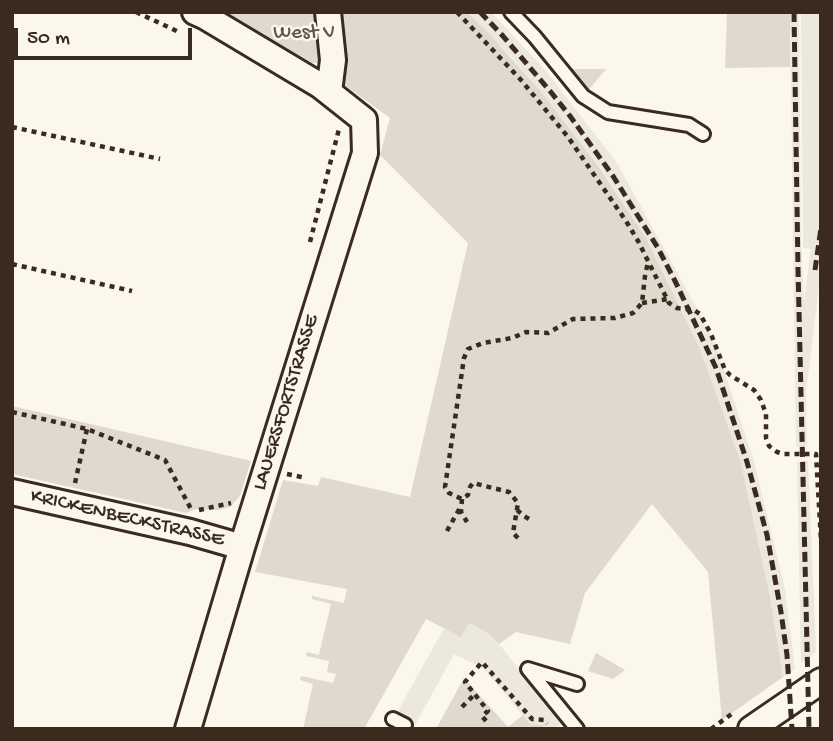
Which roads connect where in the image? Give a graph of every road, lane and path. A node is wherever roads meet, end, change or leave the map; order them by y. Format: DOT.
graph roads {
  1 [pos="195,12"];
  2 [pos="328,12"];
  3 [pos="457,12"];
  4 [pos="511,12"];
  5 [pos="329,92"];
  6 [pos="342,117"];
  7 [pos="12,127"];
  8 [pos="703,134"];
  9 [pos="160,159"];
  10 [pos="308,249"];
  11 [pos="648,261"];
  12 [pos="12,264"];
  13 [pos="132,290"];
  14 [pos="668,299"];
  15 [pos="642,303"];
  16 [pos="12,412"];
  17 [pos="87,429"];
  18 [pos="12,492"];
  19 [pos="461,499"];
  20 [pos="243,500"];
  21 [pos="70,506"];
  22 [pos="461,506"];
  23 [pos="517,510"];
  24 [pos="533,518"];
  25 [pos="467,522"];
  26 [pos="514,524"];
  27 [pos="508,529"];
  28 [pos="447,531"];
  29 [pos="518,538"];
  30 [pos="821,541"];
  31 [pos="242,547"];
  32 [pos="821,681"];
  33 [pos="576,684"];
  34 [pos="475,694"];
  35 [pos="461,707"];
  36 [pos="486,721"];
  37 [pos="188,729"];
  38 [pos="550,729"];
  39 [pos="577,729"];
  40 [pos="751,729"];
  1 -- 5 [label="street, LAUERSFORTSTRASSE"];
  2 -- 5 [label="street"];
  3 -- 11 [label="path"];
  4 -- 8 [label="lane"];
  5 -- 31 [label="street, LAUERSFORTSTRASSE"];
  6 -- 10 [label="path"];
  7 -- 9 [label="path"];
  11 -- 14 [label="path"];
  11 -- 15 [label="path"];
  12 -- 13 [label="path"];
  14 -- 15 [label="path"];
  14 -- 30 [label="path"];
  15 -- 19 [label="path"];
  16 -- 17 [label="path"];
  17 -- 20 [label="path"];
  17 -- 21 [label="path"];
  18 -- 21 [label="street, KRICKENBECKSTRASSE"];
  19 -- 22 [label="path"];
  19 -- 23 [label="path"];
  21 -- 31 [label="street, KRICKENBECKSTRASSE"];
  22 -- 25 [label="path"];
  22 -- 28 [label="path"];
  23 -- 24 [label="path"];
  23 -- 26 [label="path"];
  26 -- 27 [label="path"];
  26 -- 29 [label="path"];
  31 -- 37 [label="street, LAUERSFORTSTRASSE"];
  32 -- 40 [label="street"];
  33 -- 39 [label="lane"];
  34 -- 35 [label="path"];
  34 -- 36 [label="path"];
  34 -- 38 [label="path"];
}
